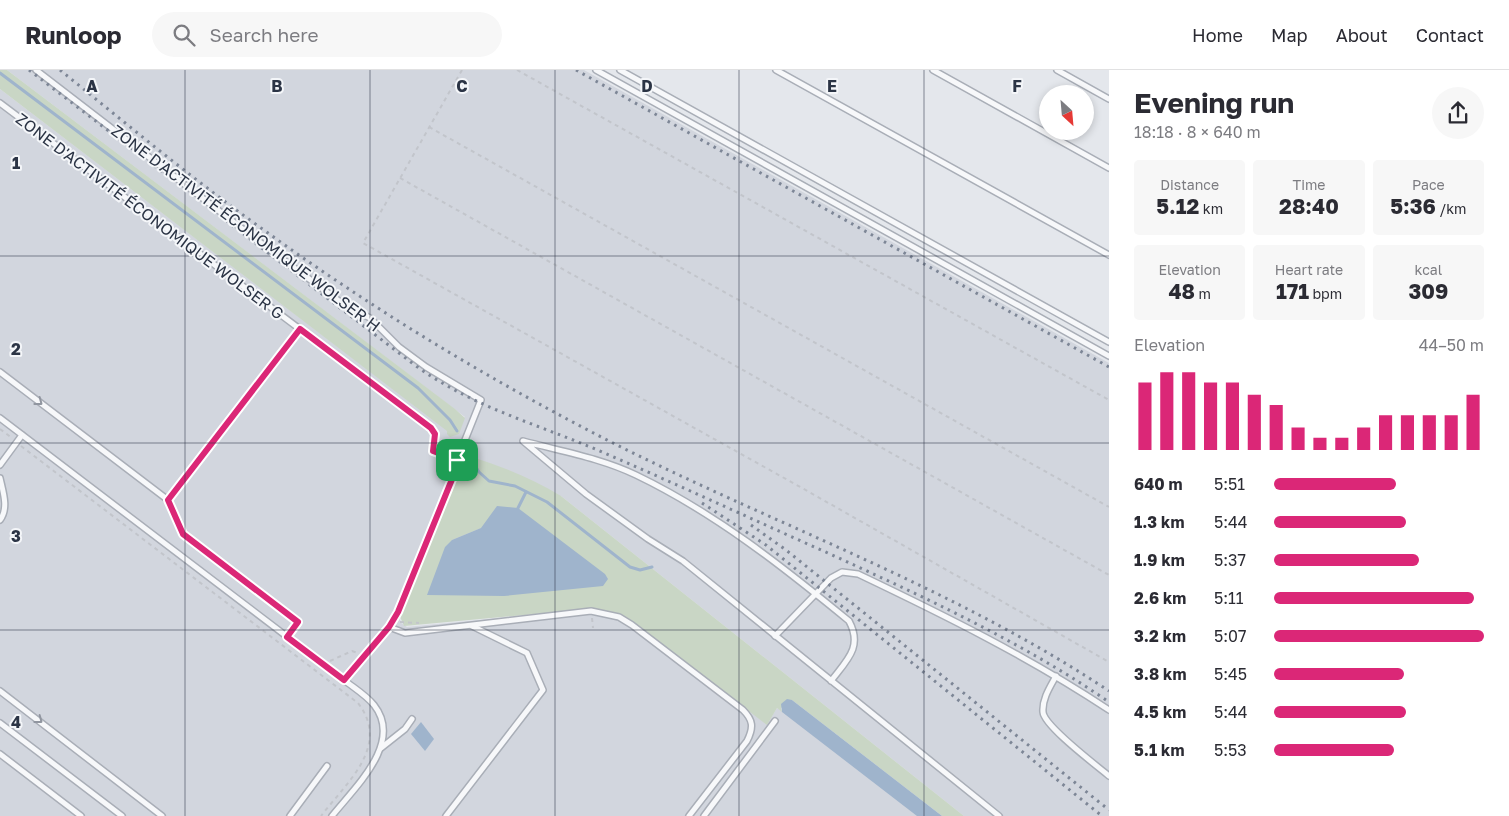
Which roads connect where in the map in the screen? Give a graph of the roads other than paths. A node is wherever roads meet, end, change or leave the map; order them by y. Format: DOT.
graph roads {
  1 [pos="36,70"];
  2 [pos="596,70"];
  3 [pos="620,70"];
  4 [pos="776,70"];
  5 [pos="933,70"];
  6 [pos="1057,70"];
  7 [pos="1109,99"];
  8 [pos="0,103"];
  9 [pos="1109,168"];
  10 [pos="1109,255"];
  11 [pos="300,329"];
  12 [pos="1109,342"];
  13 [pos="1109,356"];
  14 [pos="0,372"];
  15 [pos="0,418"];
  16 [pos="22,435"];
  17 [pos="458,458"];
  18 [pos="0,465"];
  19 [pos="0,478"];
  20 [pos="168,500"];
  21 [pos="0,520"];
  22 [pos="815,594"];
  23 [pos="472,626"];
  24 [pos="389,627"];
  25 [pos="775,636"];
  26 [pos="287,637"];
  27 [pos="1056,676"];
  28 [pos="344,680"];
  29 [pos="831,681"];
  30 [pos="0,691"];
  31 [pos="1109,710"];
  32 [pos="412,719"];
  33 [pos="775,722"];
  34 [pos="0,723"];
  35 [pos="381,748"];
  36 [pos="0,754"];
  37 [pos="327,766"];
  38 [pos="1109,776"];
  39 [pos="81,816"];
  40 [pos="122,816"];
  41 [pos="162,816"];
  42 [pos="290,816"];
  43 [pos="332,816"];
  44 [pos="446,816"];
  45 [pos="689,816"];
  46 [pos="704,816"];
  47 [pos="999,816"];
  1 -- 17 [label="lane, ZONE D'ACTIVITÉ ÉCONOMIQUE WOLSER H"];
  2 -- 13 [label="lane"];
  3 -- 12 [label="lane"];
  4 -- 10 [label="lane"];
  5 -- 9 [label="lane"];
  6 -- 7 [label="lane"];
  8 -- 11 [label="lane, ZONE D'ACTIVITÉ ÉCONOMIQUE WOLSER G"];
  11 -- 17 [label="lane, ZONE D'ACTIVITÉ ÉCONOMIQUE WOLSER G"];
  11 -- 20 [label="lane, ZONE D'ACTIVITÉ ÉCONOMIQUE WOLSER G"];
  14 -- 20 [label="lane, one-way"];
  15 -- 16 [label="lane"];
  16 -- 18 [label="lane"];
  16 -- 26 [label="lane"];
  17 -- 24 [label="lane"];
  19 -- 21 [label="lane"];
  20 -- 26 [label="lane"];
  22 -- 25 [label="lane"];
  22 -- 25 [label="lane"];
  22 -- 27 [label="lane"];
  22 -- 29 [label="lane"];
  23 -- 24 [label="lane"];
  23 -- 44 [label="lane"];
  23 -- 45 [label="lane"];
  24 -- 28 [label="lane"];
  25 -- 29 [label="lane"];
  26 -- 28 [label="lane"];
  27 -- 31 [label="lane"];
  27 -- 38 [label="lane"];
  28 -- 35 [label="lane"];
  29 -- 47 [label="lane"];
  30 -- 41 [label="lane, one-way"];
  32 -- 35 [label="lane"];
  33 -- 46 [label="lane"];
  34 -- 40 [label="lane"];
  35 -- 43 [label="lane"];
  36 -- 39 [label="lane"];
  37 -- 42 [label="lane"];
}
